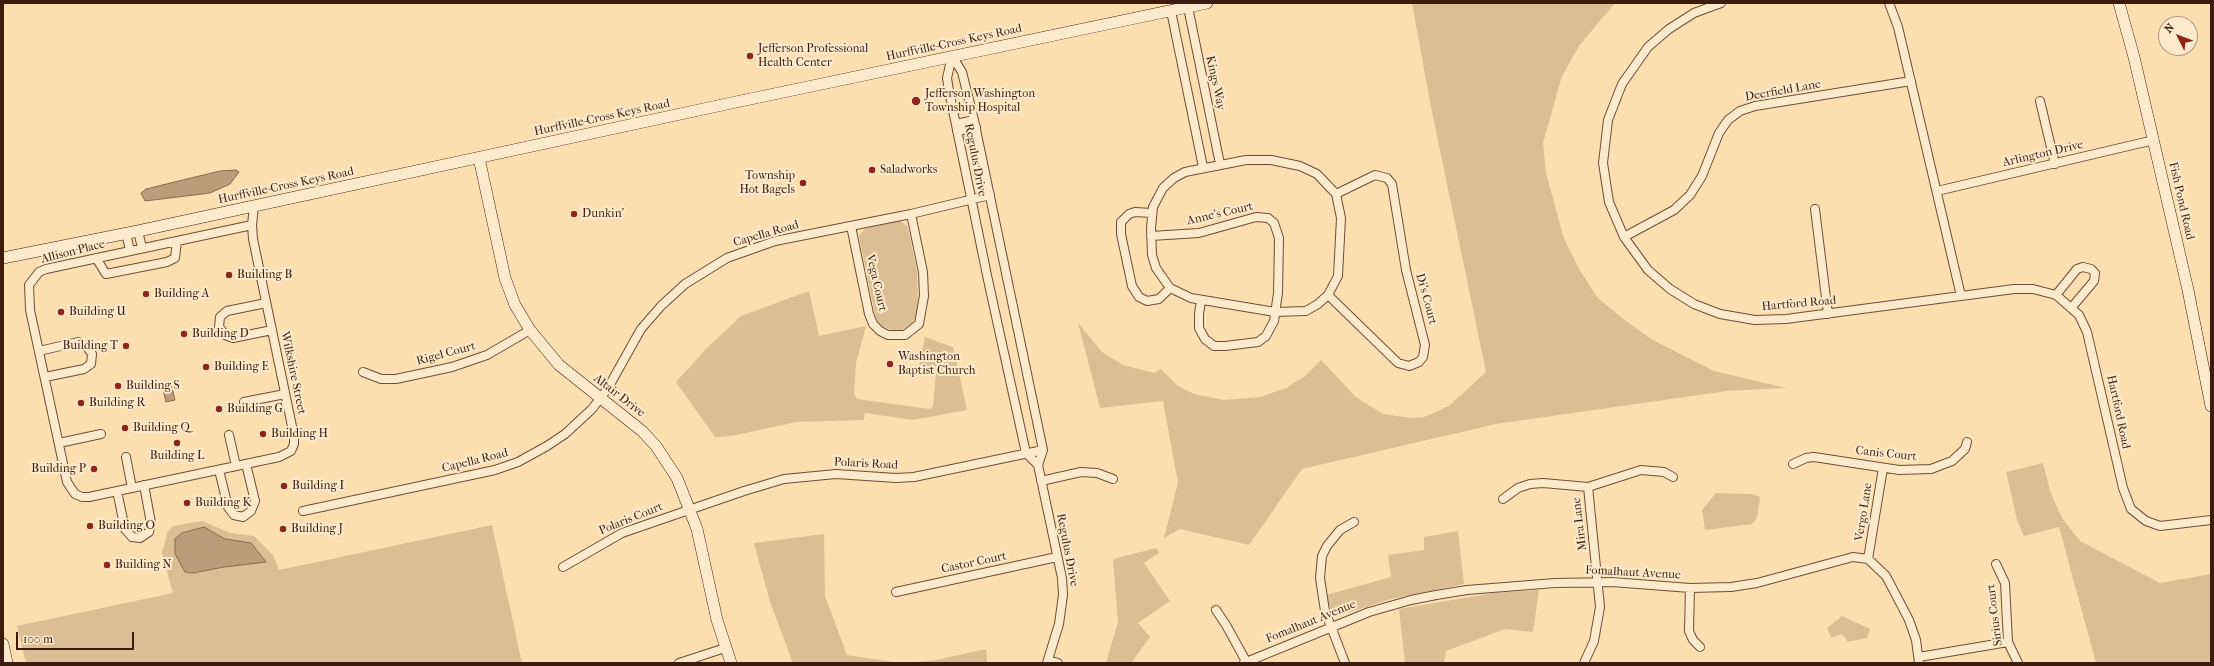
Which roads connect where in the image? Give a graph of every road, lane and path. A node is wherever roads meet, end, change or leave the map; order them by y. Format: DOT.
graph roads {
  1 [pos="1207,3"];
  2 [pos="1721,3"];
  3 [pos="1889,3"];
  4 [pos="2119,3"];
  5 [pos="1188,7"];
  6 [pos="1171,11"];
  7 [pos="952,56"];
  8 [pos="1911,81"];
  9 [pos="2040,102"];
  10 [pos="975,124"];
  11 [pos="957,128"];
  12 [pos="2154,140"];
  13 [pos="478,158"];
  14 [pos="1220,164"];
  15 [pos="2055,164"];
  16 [pos="1203,167"];
  17 [pos="1938,192"];
  18 [pos="1336,194"];
  19 [pos="990,195"];
  20 [pos="971,199"];
  21 [pos="254,206"];
  22 [pos="1815,209"];
  23 [pos="1152,213"];
  24 [pos="911,214"];
  25 [pos="252,225"];
  26 [pos="851,226"];
  27 [pos="138,231"];
  28 [pos="126,233"];
  29 [pos="1151,236"];
  30 [pos="1624,237"];
  31 [pos="177,241"];
  32 [pos="142,248"];
  33 [pos="130,251"];
  34 [pos="3,258"];
  35 [pos="96,258"];
  36 [pos="1170,288"];
  37 [pos="1328,295"];
  38 [pos="2056,295"];
  39 [pos="1961,296"];
  40 [pos="1201,300"];
  41 [pos="266,302"];
  42 [pos="2072,307"];
  43 [pos="30,310"];
  44 [pos="1275,312"];
  45 [pos="1828,314"];
  46 [pos="272,330"];
  47 [pos="530,330"];
  48 [pos="39,351"];
  49 [pos="363,372"];
  50 [pos="45,377"];
  51 [pos="285,394"];
  52 [pos="601,398"];
  53 [pos="2210,400"];
  54 [pos="244,402"];
  55 [pos="101,434"];
  56 [pos="229,435"];
  57 [pos="1967,442"];
  58 [pos="59,443"];
  59 [pos="1043,450"];
  60 [pos="1026,453"];
  61 [pos="126,457"];
  62 [pos="246,464"];
  63 [pos="1793,464"];
  64 [pos="1038,465"];
  65 [pos="236,466"];
  66 [pos="1883,468"];
  67 [pos="219,470"];
  68 [pos="1673,477"];
  69 [pos="1113,480"];
  70 [pos="1041,481"];
  71 [pos="144,486"];
  72 [pos="1588,487"];
  73 [pos="132,488"];
  74 [pos="117,491"];
  75 [pos="1503,499"];
  76 [pos="690,509"];
  77 [pos="303,511"];
  78 [pos="2211,520"];
  79 [pos="1354,522"];
  80 [pos="1057,557"];
  81 [pos="1868,559"];
  82 [pos="1996,564"];
  83 [pos="563,567"];
  84 [pos="1599,582"];
  85 [pos="1690,588"];
  86 [pos="896,592"];
  87 [pos="1216,610"];
  88 [pos="1332,626"];
  89 [pos="2008,642"];
  90 [pos="3,644"];
  91 [pos="1700,647"];
  92 [pos="725,648"];
  93 [pos="1919,660"];
  94 [pos="1047,662"];
  95 [pos="7,663"];
  96 [pos="680,663"];
  97 [pos="731,663"];
  98 [pos="1058,663"];
  99 [pos="1246,663"];
  100 [pos="1345,663"];
  101 [pos="1584,663"];
  102 [pos="2018,663"];
  1 -- 5 [label="main road, Hurffville-Cross Keys Road"];
  2 -- 30 [label="street, Hartford Road"];
  3 -- 8 [label="street"];
  4 -- 12 [label="main road, Fish Pond Road"];
  5 -- 6 [label="main road, Hurffville-Cross Keys Road"];
  5 -- 14 [label="street, Kings Way"];
  6 -- 7 [label="main road, Hurffville-Cross Keys Road"];
  6 -- 16 [label="street"];
  7 -- 10 [label="street, Regulus Drive"];
  7 -- 11 [label="street, Regulus Drive"];
  7 -- 13 [label="main road, Hurffville-Cross Keys Road"];
  8 -- 17 [label="street"];
  8 -- 30 [label="street, Deerfield Lane"];
  9 -- 15 [label="street"];
  10 -- 11 [label="street"];
  10 -- 19 [label="street, Regulus Drive"];
  11 -- 20 [label="street, Regulus Drive"];
  12 -- 15 [label="street, Arlington Drive"];
  12 -- 53 [label="main road, Fish Pond Road"];
  13 -- 21 [label="main road, Hurffville-Cross Keys Road"];
  13 -- 47 [label="main road, Altair Drive"];
  14 -- 16 [label="street"];
  14 -- 18 [label="street"];
  15 -- 17 [label="street, Arlington Drive"];
  16 -- 23 [label="street"];
  17 -- 39 [label="street"];
  18 -- 37 [label="street"];
  18 -- 37 [label="street, Di's Court"];
  19 -- 20 [label="street, Capella Road"];
  19 -- 59 [label="street, Regulus Drive"];
  20 -- 24 [label="street, Capella Road"];
  20 -- 60 [label="street, Regulus Drive"];
  21 -- 25 [label="street, Wilkshire Street"];
  21 -- 27 [label="main road, Hurffville-Cross Keys Road"];
  22 -- 45 [label="street"];
  23 -- 29 [label="street"];
  23 -- 36 [label="street"];
  24 -- 26 [label="street, Capella Road"];
  24 -- 26 [label="street, Vega Court"];
  25 -- 31 [label="street, Allison Place"];
  25 -- 41 [label="street, Wilkshire Street"];
  26 -- 52 [label="street, Capella Road"];
  27 -- 28 [label="main road, Hurffville-Cross Keys Road"];
  27 -- 32 [label="street"];
  28 -- 33 [label="street"];
  28 -- 34 [label="main road, Hurffville-Cross Keys Road"];
  29 -- 36 [label="street"];
  29 -- 44 [label="street, Anne's Court"];
  30 -- 45 [label="street, Hartford Road"];
  31 -- 32 [label="street, Allison Place"];
  31 -- 35 [label="street"];
  32 -- 33 [label="street, Allison Place"];
  33 -- 35 [label="street, Allison Place"];
  35 -- 43 [label="street, Allison Place"];
  36 -- 40 [label="street"];
  37 -- 44 [label="street"];
  38 -- 39 [label="street, Hartford Road"];
  38 -- 42 [label="street, Hartford Road"];
  38 -- 42 [label="street"];
  39 -- 45 [label="street, Hartford Road"];
  40 -- 44 [label="street"];
  40 -- 44 [label="street"];
  41 -- 46 [label="street, Wilkshire Street"];
  41 -- 46 [label="street"];
  42 -- 78 [label="street, Hartford Road"];
  43 -- 48 [label="street, Wilkshire Street"];
  46 -- 51 [label="street, Wilkshire Street"];
  47 -- 49 [label="street, Rigel Court"];
  47 -- 52 [label="main road, Altair Drive"];
  48 -- 50 [label="street, Wilkshire Street"];
  48 -- 50 [label="street"];
  50 -- 58 [label="street, Wilkshire Street"];
  51 -- 54 [label="street"];
  51 -- 62 [label="street, Wilkshire Street"];
  52 -- 76 [label="main road, Altair Drive"];
  52 -- 77 [label="street, Capella Road"];
  55 -- 58 [label="street"];
  56 -- 65 [label="street"];
  57 -- 66 [label="street, Canis Court"];
  58 -- 74 [label="street, Wilkshire Street"];
  59 -- 60 [label="street, Polaris Road"];
  59 -- 64 [label="street, Regulus Drive"];
  60 -- 64 [label="street"];
  60 -- 76 [label="street, Polaris Road"];
  61 -- 73 [label="street"];
  62 -- 65 [label="street, Wilkshire Street"];
  62 -- 67 [label="street"];
  63 -- 66 [label="street, Canis Court"];
  64 -- 70 [label="street, Regulus Drive"];
  65 -- 67 [label="street, Wilkshire Street"];
  66 -- 81 [label="street, Vergo Lane"];
  67 -- 71 [label="street, Wilkshire Street"];
  68 -- 72 [label="street"];
  69 -- 70 [label="street"];
  70 -- 80 [label="street, Regulus Drive"];
  71 -- 73 [label="street, Wilkshire Street"];
  71 -- 74 [label="street"];
  72 -- 75 [label="street"];
  72 -- 84 [label="street, Mira Lane"];
  73 -- 74 [label="street, Wilkshire Street"];
  76 -- 83 [label="street, Polaris Court"];
  76 -- 92 [label="main road, Altair Drive"];
  79 -- 88 [label="street"];
  80 -- 86 [label="street, Castor Court"];
  80 -- 94 [label="street, Regulus Drive"];
  81 -- 85 [label="street, Fomalhaut Avenue"];
  81 -- 93 [label="street"];
  82 -- 89 [label="street, Sirius Court"];
  84 -- 85 [label="street, Fomalhaut Avenue"];
  84 -- 88 [label="street, Fomalhaut Avenue"];
  84 -- 101 [label="street, Mira Lane"];
  85 -- 91 [label="street"];
  87 -- 99 [label="street"];
  88 -- 99 [label="street, Fomalhaut Avenue"];
  88 -- 100 [label="street"];
  89 -- 93 [label="street"];
  89 -- 102 [label="street, Sirius Court"];
  90 -- 95 [label="main road"];
  92 -- 96 [label="street"];
  92 -- 97 [label="main road, Altair Drive"];
  94 -- 98 [label="street"];
}
